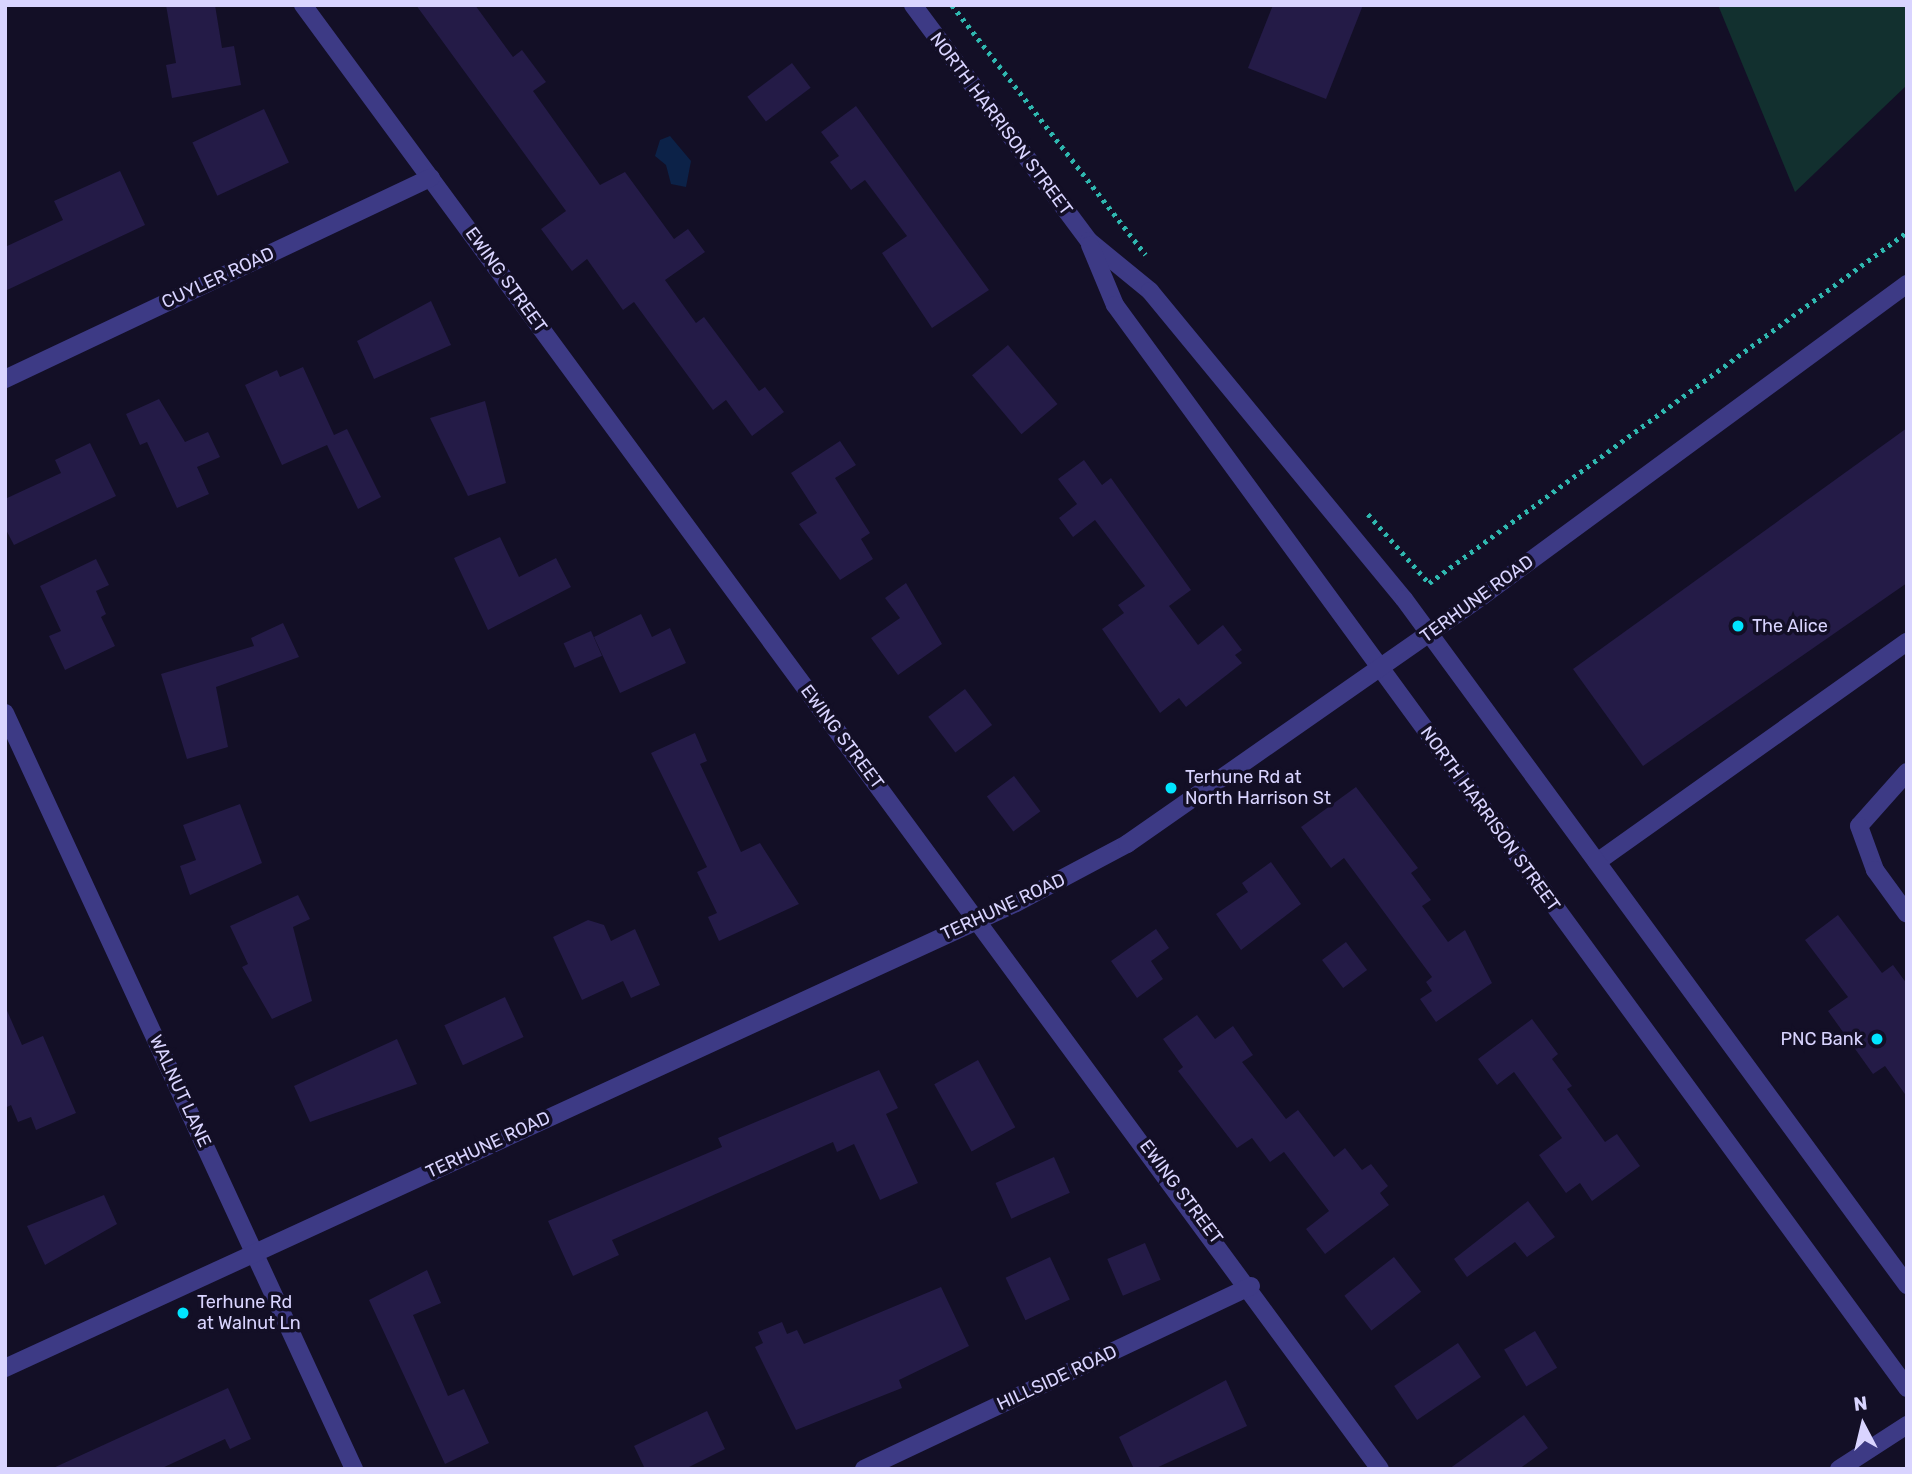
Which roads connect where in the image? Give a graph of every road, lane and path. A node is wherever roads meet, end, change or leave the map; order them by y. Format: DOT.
graph roads {
  1 [pos="303,5"];
  2 [pos="913,5"];
  3 [pos="952,5"];
  4 [pos="431,178"];
  5 [pos="1907,232"];
  6 [pos="1089,242"];
  7 [pos="1153,263"];
  8 [pos="1907,284"];
  9 [pos="5,379"];
  10 [pos="1357,501"];
  11 [pos="1430,633"];
  12 [pos="1907,642"];
  13 [pos="1380,669"];
  14 [pos="5,713"];
  15 [pos="1907,772"];
  16 [pos="1597,862"];
  17 [pos="1907,914"];
  18 [pos="978,919"];
  19 [pos="254,1253"];
  20 [pos="1907,1285"];
  21 [pos="1251,1286"];
  22 [pos="5,1368"];
  23 [pos="1907,1388"];
  24 [pos="1907,1425"];
  25 [pos="354,1469"];
  26 [pos="864,1469"];
  27 [pos="1380,1469"];
  28 [pos="1839,1469"];
  1 -- 4 [label="street, EWING STREET"];
  2 -- 6 [label="street, NORTH HARRISON STREET"];
  3 -- 7 [label="path"];
  4 -- 9 [label="street, CUYLER ROAD"];
  4 -- 18 [label="street, EWING STREET"];
  5 -- 10 [label="path"];
  6 -- 11 [label="street, NORTH HARRISON STREET"];
  6 -- 13 [label="street, NORTH HARRISON STREET"];
  8 -- 11 [label="street, TERHUNE ROAD"];
  11 -- 13 [label="street, TERHUNE ROAD"];
  11 -- 16 [label="street, NORTH HARRISON STREET"];
  12 -- 16 [label="street"];
  13 -- 18 [label="street, TERHUNE ROAD"];
  13 -- 23 [label="street, NORTH HARRISON STREET"];
  14 -- 19 [label="street, WALNUT LANE"];
  15 -- 17 [label="street"];
  16 -- 20 [label="street, NORTH HARRISON STREET"];
  18 -- 19 [label="street, TERHUNE ROAD"];
  18 -- 21 [label="street, EWING STREET"];
  19 -- 22 [label="street, TERHUNE ROAD"];
  19 -- 25 [label="street, WALNUT LANE"];
  21 -- 26 [label="street, HILLSIDE ROAD"];
  21 -- 27 [label="street, EWING STREET"];
  24 -- 28 [label="street"];
}
